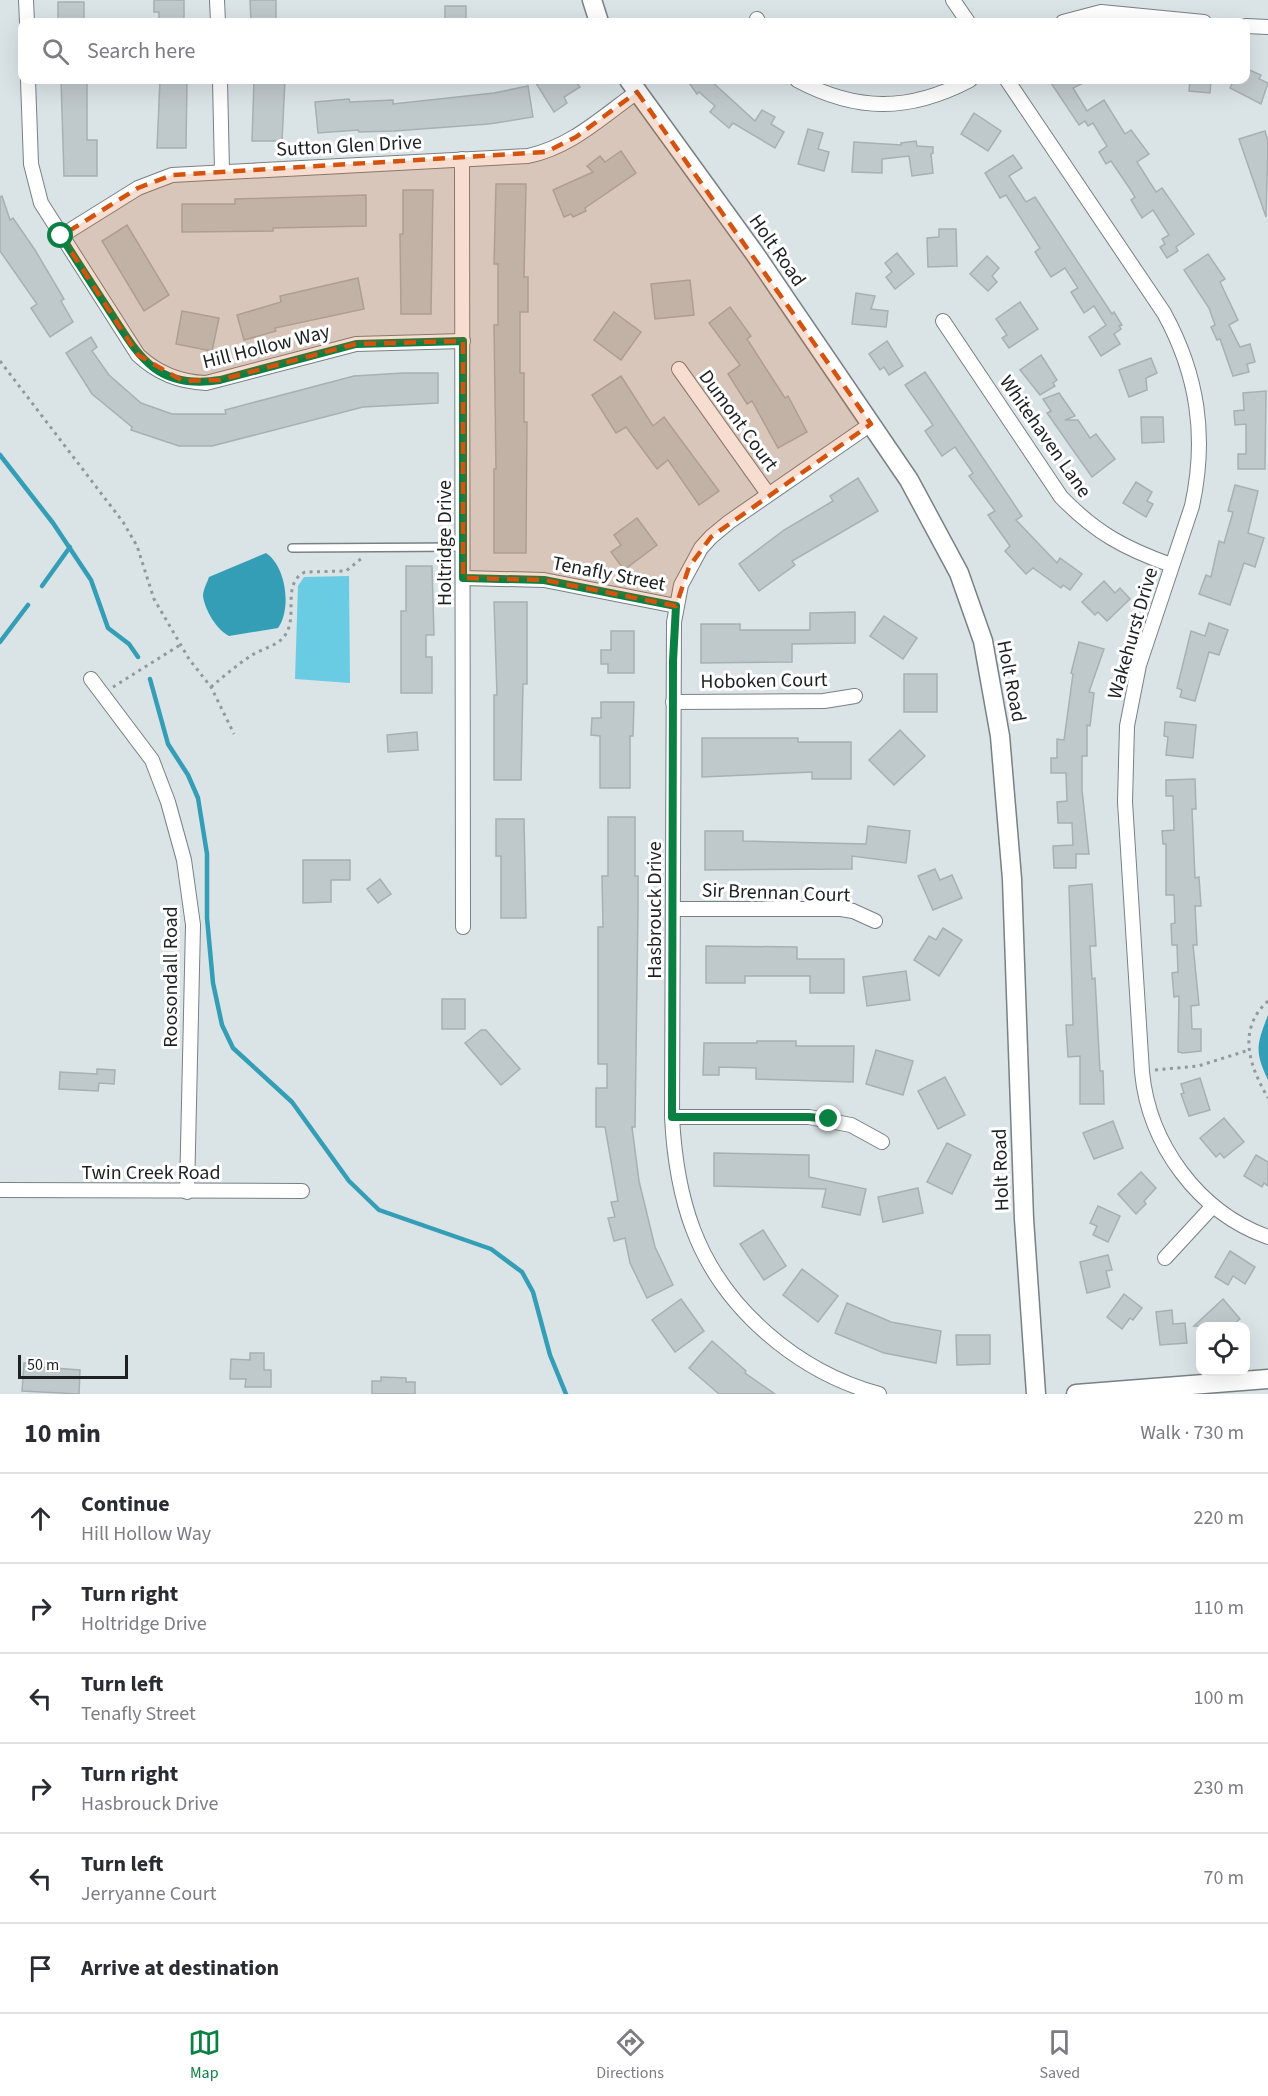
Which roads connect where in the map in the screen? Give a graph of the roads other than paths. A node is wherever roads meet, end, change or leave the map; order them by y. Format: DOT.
graph roads {
  1 [pos="26,0"];
  2 [pos="217,0"];
  3 [pos="592,0"];
  4 [pos="953,0"];
  5 [pos="27,18"];
  6 [pos="218,18"];
  7 [pos="598,18"];
  8 [pos="965,18"];
  9 [pos="1078,18"];
  10 [pos="1163,18"];
  11 [pos="1250,26"];
  12 [pos="1268,27"];
  13 [pos="28,84"];
  14 [pos="220,84"];
  15 [pos="806,84"];
  16 [pos="962,84"];
  17 [pos="1010,84"];
  18 [pos="633,86"];
  19 [pos="462,159"];
  20 [pos="222,171"];
  21 [pos="61,236"];
  22 [pos="943,321"];
  23 [pos="463,341"];
  24 [pos="678,369"];
  25 [pos="871,424"];
  26 [pos="768,494"];
  27 [pos="463,547"];
  28 [pos="292,548"];
  29 [pos="1171,565"];
  30 [pos="463,578"];
  31 [pos="676,606"];
  32 [pos="91,679"];
  33 [pos="855,696"];
  34 [pos="673,702"];
  35 [pos="674,909"];
  36 [pos="875,921"];
  37 [pos="463,927"];
  38 [pos="672,1117"];
  39 [pos="882,1142"];
  40 [pos="0,1190"];
  41 [pos="302,1191"];
  42 [pos="187,1192"];
  43 [pos="1213,1206"];
  44 [pos="1268,1237"];
  45 [pos="1165,1258"];
  46 [pos="1268,1379"];
  47 [pos="879,1394"];
  48 [pos="1036,1394"];
  49 [pos="1076,1394"];
  1 -- 5 [label="street"];
  2 -- 6 [label="street"];
  3 -- 7 [label="street"];
  4 -- 8 [label="street"];
  9 -- 10 [label="street"];
  11 -- 12 [label="street"];
  13 -- 21 [label="street, Hill Hollow Way"];
  14 -- 20 [label="street"];
  15 -- 16 [label="street"];
  17 -- 29 [label="street, Wakehurst Drive"];
  18 -- 19 [label="street, Sutton Glen Drive"];
  18 -- 25 [label="street, Holt Road"];
  19 -- 20 [label="street, Sutton Glen Drive"];
  19 -- 23 [label="street, Holtridge Drive"];
  20 -- 21 [label="street, Sutton Glen Drive"];
  21 -- 23 [label="street, Hill Hollow Way"];
  22 -- 29 [label="street, Whitehaven Lane"];
  23 -- 27 [label="street, Holtridge Drive"];
  24 -- 26 [label="street, Dumont Court"];
  25 -- 26 [label="street, Hasbrouck Drive"];
  25 -- 48 [label="street, Holt Road"];
  26 -- 31 [label="street, Hasbrouck Drive"];
  27 -- 28 [label="lane"];
  27 -- 30 [label="street, Holtridge Drive"];
  29 -- 43 [label="street, Wakehurst Drive"];
  30 -- 31 [label="street, Tenafly Street"];
  30 -- 37 [label="street, Holtridge Drive"];
  31 -- 34 [label="street, Hasbrouck Drive"];
  32 -- 42 [label="street, Roosondall Road"];
  33 -- 34 [label="street, Hoboken Court"];
  34 -- 35 [label="street, Hasbrouck Drive"];
  35 -- 36 [label="street, Sir Brennan Court"];
  35 -- 38 [label="street, Hasbrouck Drive"];
  38 -- 39 [label="street"];
  38 -- 47 [label="street, Hasbrouck Drive"];
  40 -- 42 [label="street, Twin Creek Road"];
  41 -- 42 [label="street, Twin Creek Road"];
  43 -- 44 [label="street, Wakehurst Drive"];
  43 -- 45 [label="street"];
  46 -- 49 [label="street"];
}
